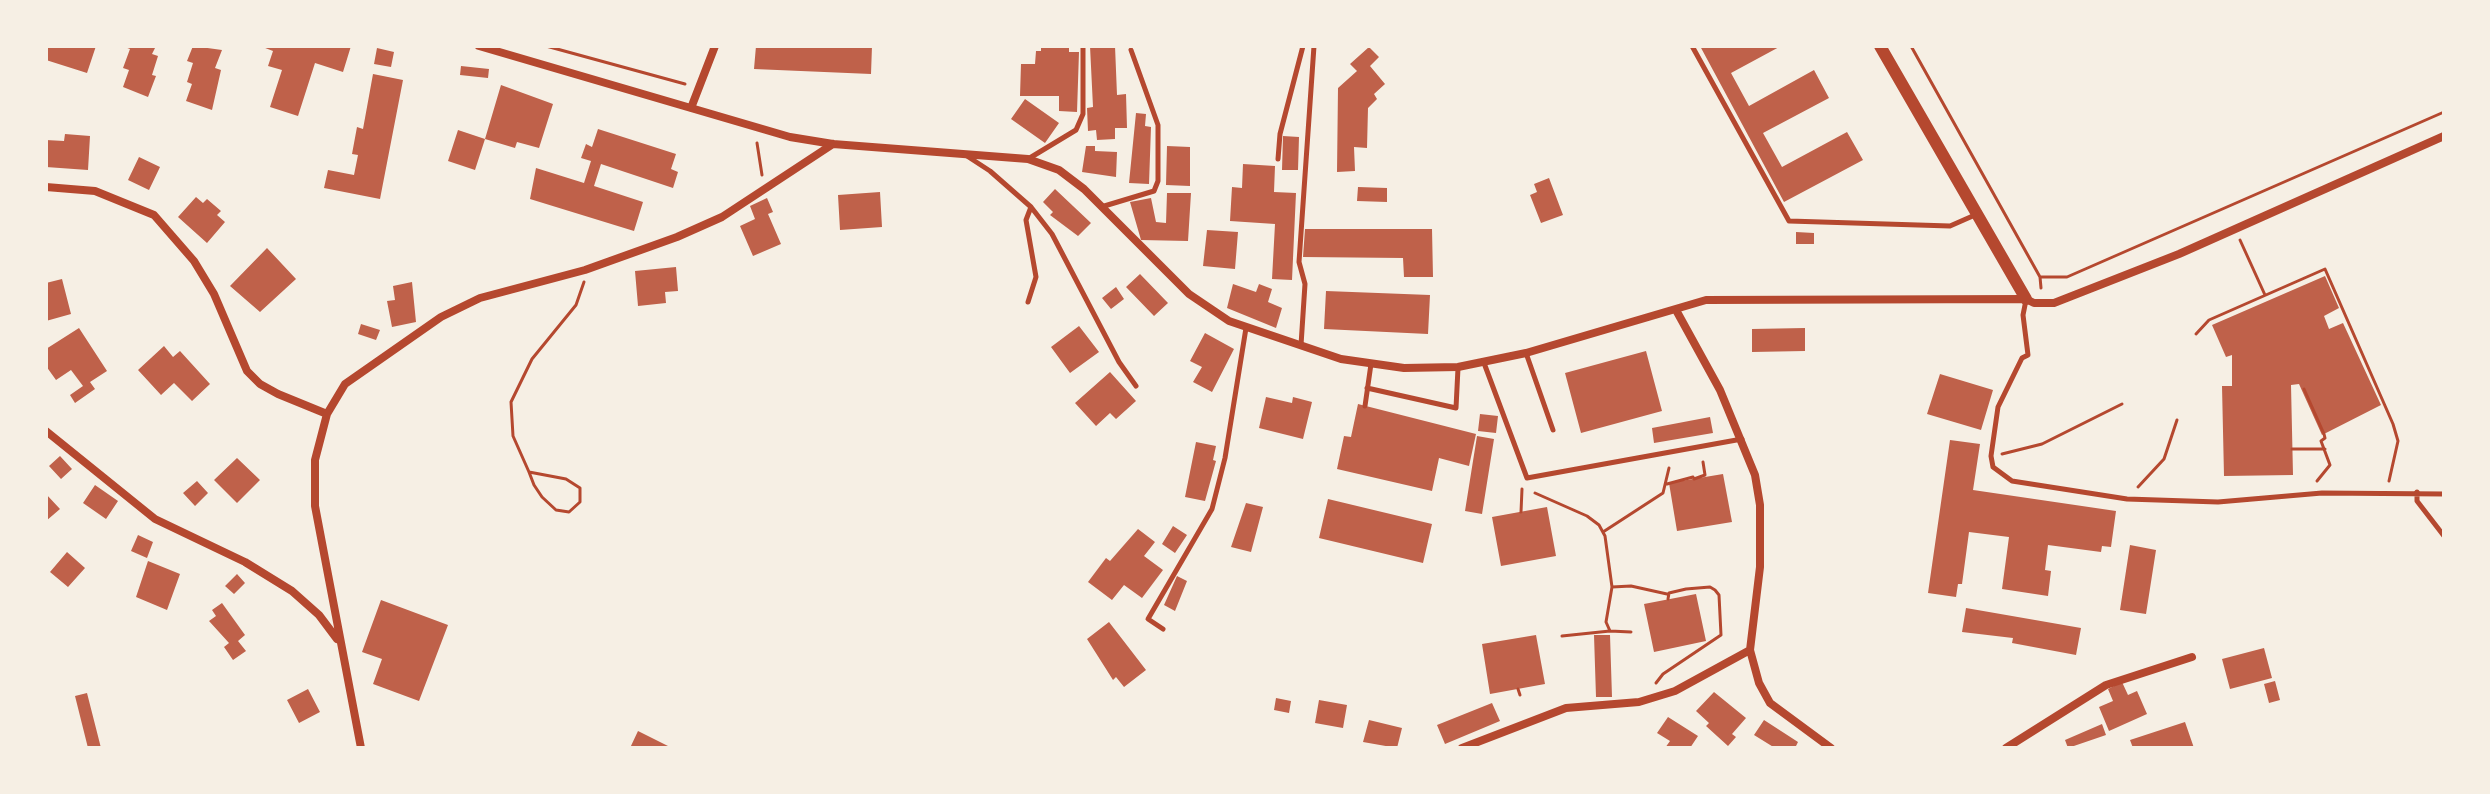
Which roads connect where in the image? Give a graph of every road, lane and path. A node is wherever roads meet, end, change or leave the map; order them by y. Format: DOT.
graph roads {
  1 [pos="479,46"];
  2 [pos="546,46"];
  3 [pos="715,46"];
  4 [pos="1083,46"];
  5 [pos="1303,46"];
  6 [pos="1314,46"];
  7 [pos="1692,46"];
  8 [pos="1880,46"];
  9 [pos="1911,46"];
  10 [pos="1131,50"];
  11 [pos="692,77"];
  12 [pos="691,108"];
  13 [pos="2444,112"];
  14 [pos="754,127"];
  15 [pos="2444,136"];
  16 [pos="833,144"];
  17 [pos="960,152"];
  18 [pos="1028,159"];
  19 [pos="1278,159"];
  20 [pos="46,187"];
  21 [pos="762,191"];
  22 [pos="1031,207"];
  23 [pos="1101,207"];
  24 [pos="1976,214"];
  25 [pos="2240,241"];
  26 [pos="584,282"];
  27 [pos="2265,295"];
  28 [pos="2026,299"];
  29 [pos="1028,302"];
  30 [pos="1676,310"];
  31 [pos="1246,328"];
  32 [pos="2196,334"];
  33 [pos="1301,346"];
  34 [pos="1526,353"];
  35 [pos="1484,362"];
  36 [pos="1371,364"];
  37 [pos="1458,367"];
  38 [pos="1136,386"];
  39 [pos="1367,388"];
  40 [pos="2304,389"];
  41 [pos="2122,404"];
  42 [pos="1365,406"];
  43 [pos="327,414"];
  44 [pos="2177,420"];
  45 [pos="1553,430"];
  46 [pos="46,431"];
  47 [pos="1742,439"];
  48 [pos="2292,449"];
  49 [pos="2325,449"];
  50 [pos="1991,456"];
  51 [pos="1703,462"];
  52 [pos="1669,468"];
  53 [pos="529,472"];
  54 [pos="1527,478"];
  55 [pos="1667,484"];
  56 [pos="2417,492"];
  57 [pos="1535,493"];
  58 [pos="2387,493"];
  59 [pos="2444,494"];
  60 [pos="2302,495"];
  61 [pos="2127,499"];
  62 [pos="1521,512"];
  63 [pos="1603,532"];
  64 [pos="2444,536"];
  65 [pos="1612,587"];
  66 [pos="1163,629"];
  67 [pos="1610,631"];
  68 [pos="1631,632"];
  69 [pos="1562,636"];
  70 [pos="340,642"];
  71 [pos="1750,650"];
  72 [pos="2192,657"];
  73 [pos="1650,688"];
  74 [pos="1518,689"];
  75 [pos="1520,695"];
  76 [pos="361,748"];
  77 [pos="1462,748"];
  78 [pos="1831,748"];
  79 [pos="2006,748"];
  1 -- 12 [label="street"];
  2 -- 11 [label="path"];
  3 -- 12 [label="street"];
  4 -- 18 [label="lane"];
  5 -- 19 [label="lane"];
  6 -- 33 [label="lane"];
  7 -- 24 [label="lane"];
  8 -- 24 [label="street"];
  9 -- 13 [label="path"];
  10 -- 23 [label="lane"];
  12 -- 14 [label="street"];
  14 -- 16 [label="street"];
  14 -- 21 [label="path"];
  15 -- 28 [label="street"];
  16 -- 17 [label="street"];
  16 -- 21 [label="street"];
  17 -- 18 [label="street"];
  17 -- 22 [label="lane"];
  18 -- 23 [label="street"];
  20 -- 43 [label="street"];
  21 -- 43 [label="street"];
  22 -- 29 [label="lane"];
  22 -- 38 [label="lane"];
  23 -- 31 [label="street"];
  24 -- 28 [label="street"];
  25 -- 27 [label="path"];
  26 -- 53 [label="path"];
  27 -- 32 [label="path"];
  27 -- 58 [label="path"];
  28 -- 30 [label="street"];
  28 -- 50 [label="lane"];
  30 -- 34 [label="street"];
  30 -- 47 [label="street"];
  31 -- 33 [label="street"];
  31 -- 66 [label="lane"];
  33 -- 36 [label="street"];
  34 -- 35 [label="street"];
  34 -- 45 [label="lane"];
  35 -- 37 [label="street"];
  35 -- 54 [label="lane"];
  36 -- 37 [label="street"];
  36 -- 39 [label="lane"];
  37 -- 39 [label="lane"];
  39 -- 42 [label="lane"];
  40 -- 49 [label="path"];
  41 -- 50 [label="path"];
  43 -- 70 [label="street"];
  44 -- 61 [label="path"];
  46 -- 70 [label="street"];
  47 -- 54 [label="lane"];
  47 -- 71 [label="street"];
  48 -- 49 [label="path"];
  49 -- 60 [label="path"];
  50 -- 61 [label="lane"];
  51 -- 55 [label="path"];
  52 -- 55 [label="path"];
  53 -- 53 [label="path"];
  54 -- 62 [label="path"];
  55 -- 63 [label="path"];
  56 -- 58 [label="lane"];
  56 -- 59 [label="lane"];
  56 -- 64 [label="lane"];
  57 -- 63 [label="path"];
  58 -- 60 [label="lane"];
  60 -- 61 [label="lane"];
  63 -- 65 [label="path"];
  65 -- 67 [label="path"];
  65 -- 73 [label="path"];
  67 -- 68 [label="path"];
  67 -- 69 [label="path"];
  70 -- 76 [label="street"];
  71 -- 77 [label="street"];
  71 -- 78 [label="street"];
  72 -- 79 [label="street"];
  74 -- 75 [label="path"];
}
